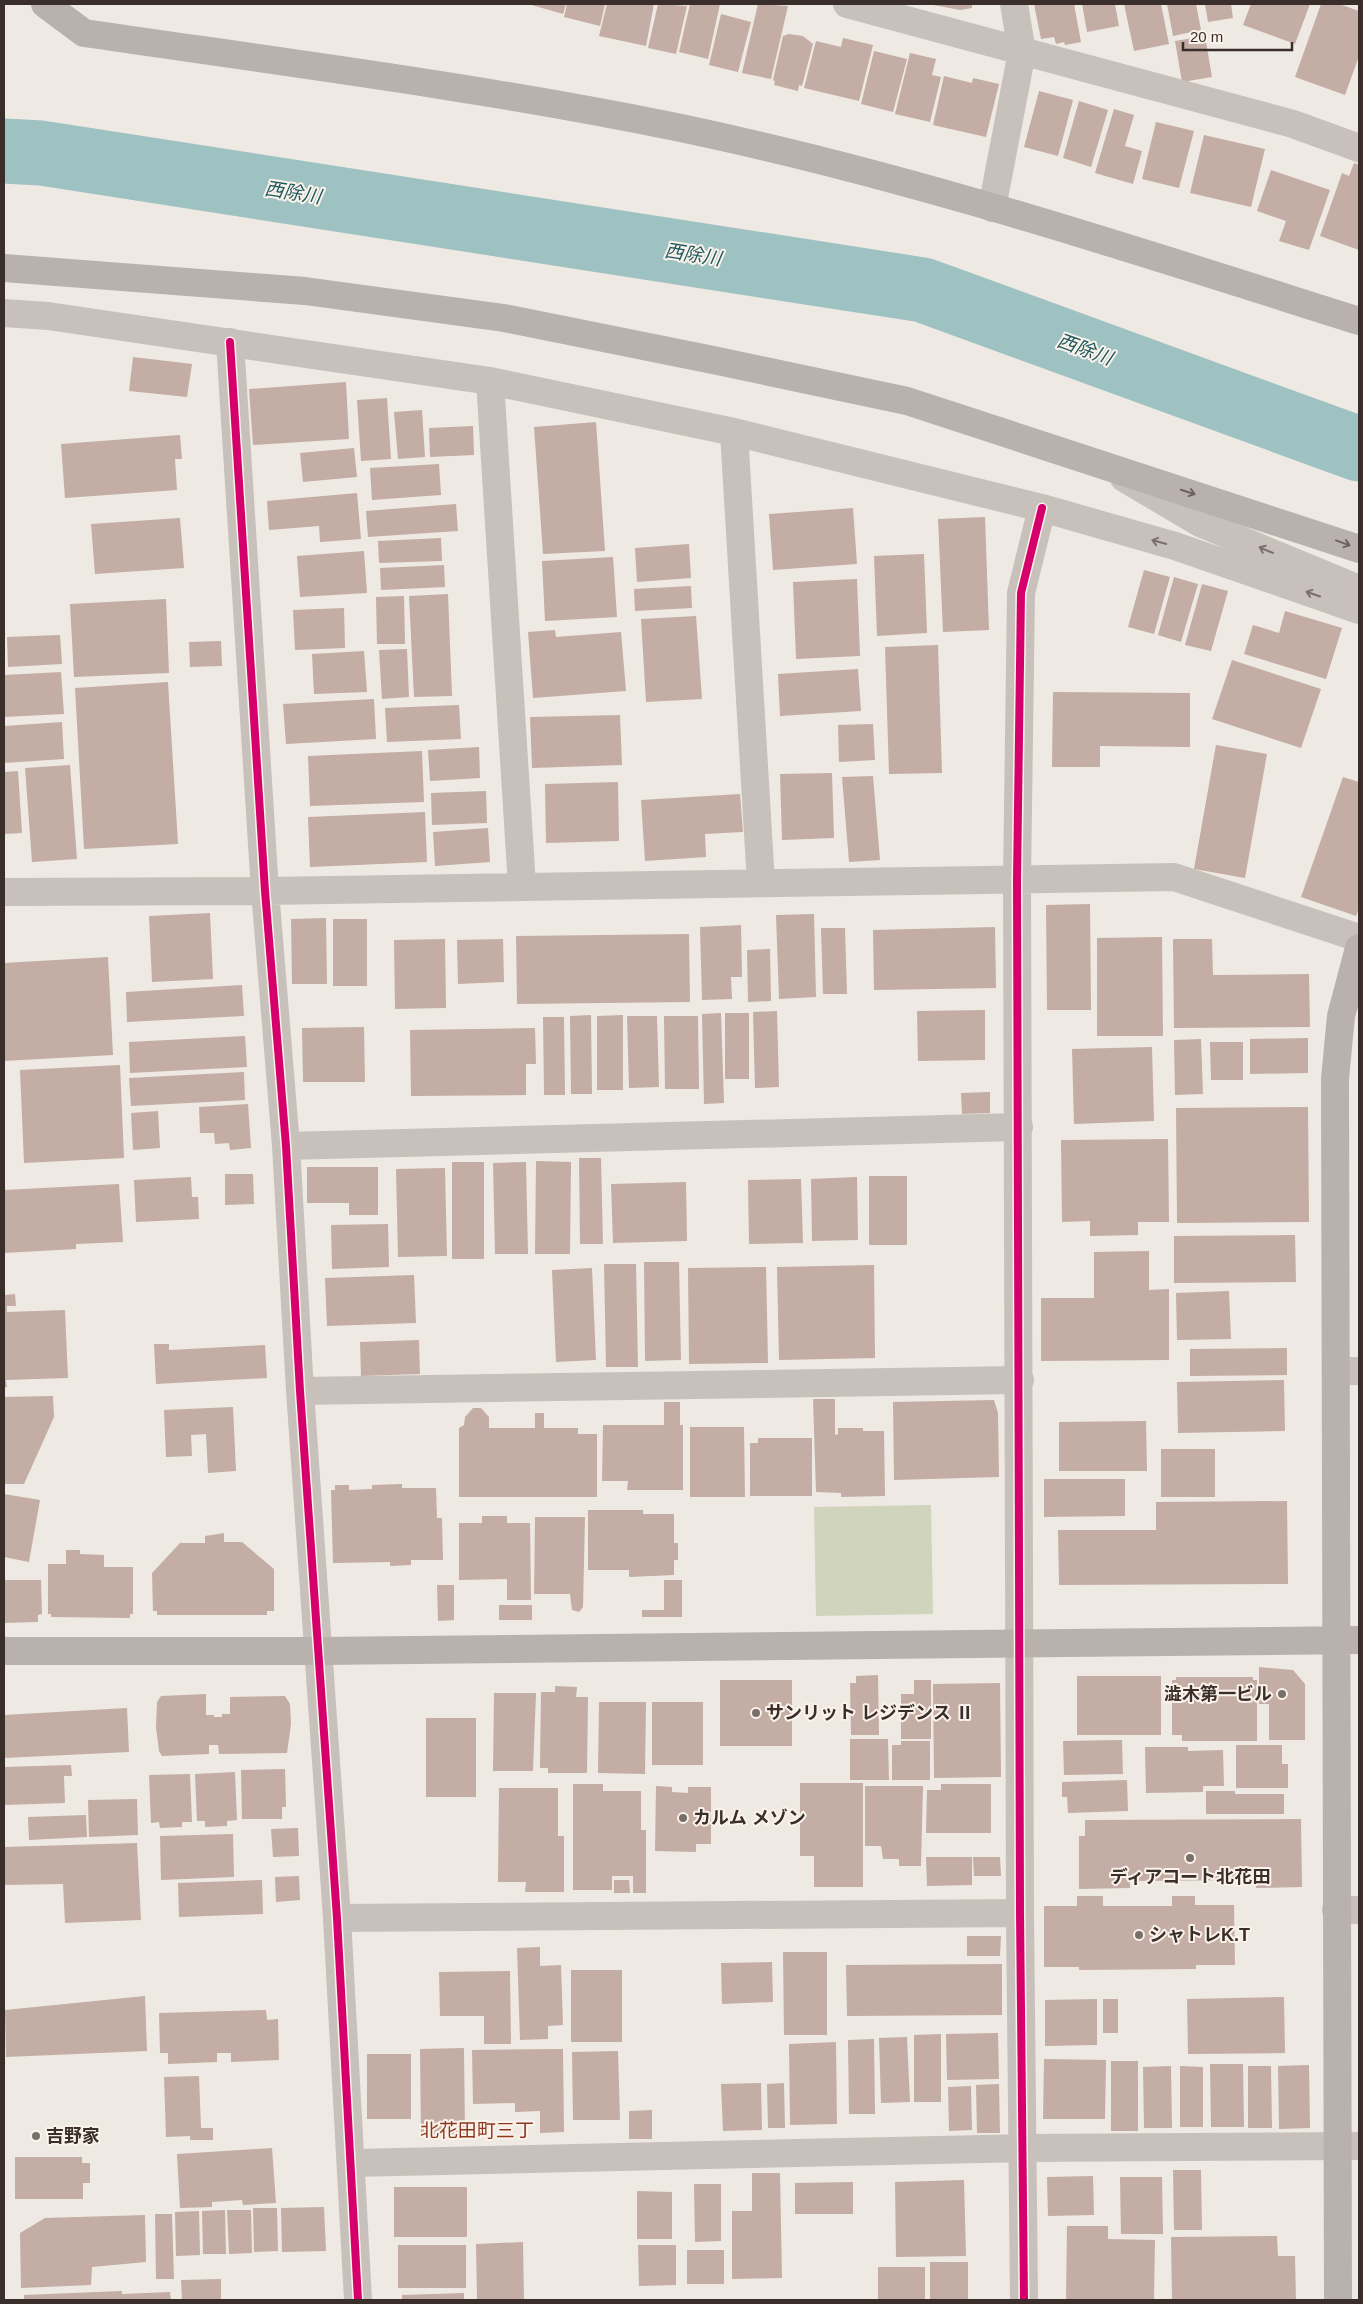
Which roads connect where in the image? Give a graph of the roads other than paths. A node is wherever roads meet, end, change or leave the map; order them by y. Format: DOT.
graph roads {
  1 [pos="45,4"];
  2 [pos="847,4"];
  3 [pos="1014,4"];
  4 [pos="1022,52"];
  5 [pos="1359,148"];
  6 [pos="992,208"];
  7 [pos="4,268"];
  8 [pos="4,313"];
  9 [pos="1359,321"];
  10 [pos="230,342"];
  11 [pos="490,380"];
  12 [pos="734,432"];
  13 [pos="1092,460"];
  14 [pos="1042,508"];
  15 [pos="1359,549"];
  16 [pos="1359,589"];
  17 [pos="1359,610"];
  18 [pos="1017,880"];
  19 [pos="761,883"];
  20 [pos="522,886"];
  21 [pos="265,891"];
  22 [pos="4,892"];
  23 [pos="1359,938"];
  24 [pos="1359,948"];
  25 [pos="1018,1127"];
  26 [pos="286,1146"];
  27 [pos="1348,1371"];
  28 [pos="1020,1380"];
  29 [pos="300,1391"];
  30 [pos="1348,1640"];
  31 [pos="1020,1645"];
  32 [pos="4,1651"];
  33 [pos="318,1651"];
  34 [pos="1348,1910"];
  35 [pos="1020,1913"];
  36 [pos="337,1918"];
  37 [pos="1348,2146"];
  38 [pos="1024,2148"];
  39 [pos="352,2163"];
  40 [pos="358,2300"];
  41 [pos="1024,2300"];
  42 [pos="1338,2300"];
  1 -- 6 [label="street"];
  2 -- 4 [label="street"];
  3 -- 4 [label="street"];
  4 -- 5 [label="street"];
  4 -- 6 [label="street"];
  6 -- 9 [label="street"];
  7 -- 13 [label="street"];
  8 -- 10 [label="street"];
  10 -- 11 [label="street"];
  10 -- 21 [label="street"];
  11 -- 12 [label="street"];
  11 -- 20 [label="street"];
  12 -- 14 [label="street"];
  12 -- 19 [label="street"];
  13 -- 15 [label="street, one-way"];
  16 -- 13 [label="street, one-way"];
  17 -- 14 [label="street, one-way"];
  14 -- 18 [label="street"];
  18 -- 19 [label="street"];
  18 -- 23 [label="street"];
  18 -- 25 [label="street"];
  19 -- 20 [label="street"];
  20 -- 21 [label="street"];
  21 -- 22 [label="street"];
  21 -- 26 [label="street"];
  24 -- 27 [label="street"];
  25 -- 26 [label="street"];
  25 -- 28 [label="street"];
  26 -- 29 [label="street"];
  27 -- 30 [label="street"];
  28 -- 29 [label="street"];
  28 -- 31 [label="street"];
  29 -- 33 [label="street"];
  30 -- 31 [label="street"];
  30 -- 34 [label="street"];
  31 -- 33 [label="street"];
  31 -- 35 [label="street"];
  32 -- 33 [label="street"];
  33 -- 36 [label="street"];
  34 -- 37 [label="street"];
  35 -- 36 [label="street"];
  35 -- 38 [label="street"];
  36 -- 39 [label="street"];
  37 -- 38 [label="street"];
  37 -- 42 [label="street"];
  38 -- 39 [label="street"];
  38 -- 41 [label="street"];
  39 -- 40 [label="street"];
}
